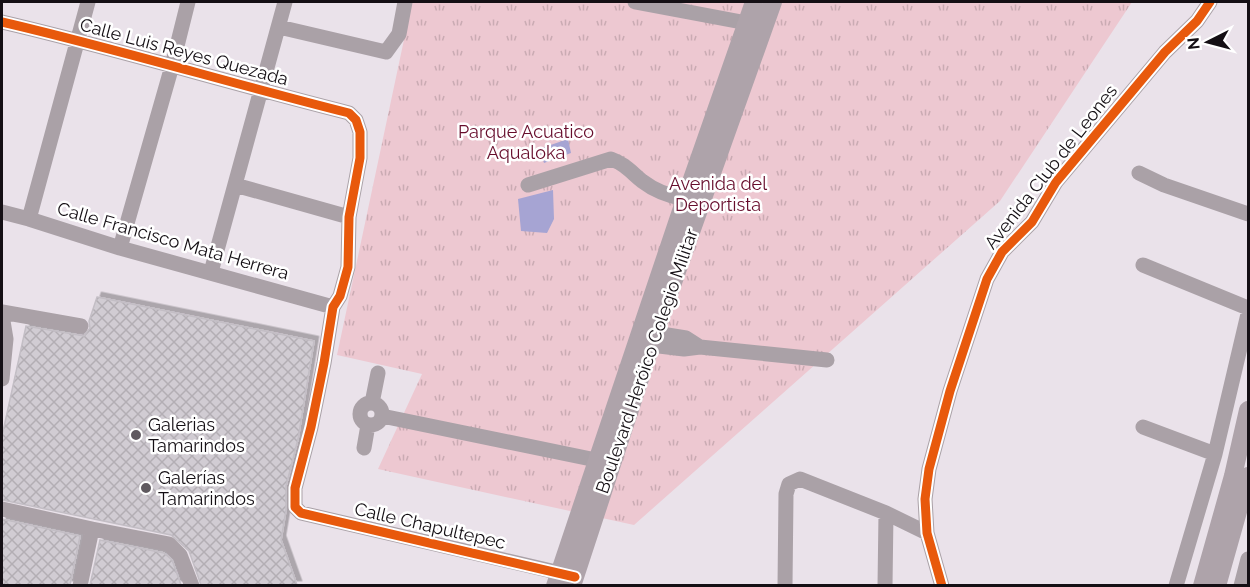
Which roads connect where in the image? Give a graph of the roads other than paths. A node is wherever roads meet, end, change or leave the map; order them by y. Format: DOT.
graph roads {
  1 [pos="88,2"];
  2 [pos="188,2"];
  3 [pos="285,2"];
  4 [pos="405,2"];
  5 [pos="635,2"];
  6 [pos="754,2"];
  7 [pos="773,2"];
  8 [pos="1210,2"];
  9 [pos="2,21"];
  10 [pos="747,23"];
  11 [pos="279,27"];
  12 [pos="77,39"];
  13 [pos="172,66"];
  14 [pos="262,92"];
  15 [pos="1139,172"];
  16 [pos="235,185"];
  17 [pos="528,185"];
  18 [pos="685,199"];
  19 [pos="2,212"];
  20 [pos="1248,214"];
  21 [pos="349,217"];
  22 [pos="29,219"];
  23 [pos="120,248"];
  24 [pos="1143,265"];
  25 [pos="211,272"];
  26 [pos="333,307"];
  27 [pos="1248,308"];
  28 [pos="2,313"];
  29 [pos="1248,314"];
  30 [pos="81,326"];
  31 [pos="653,339"];
  32 [pos="827,360"];
  33 [pos="2,371"];
  34 [pos="378,373"];
  35 [pos="372,403"];
  36 [pos="1248,410"];
  37 [pos="382,416"];
  38 [pos="368,425"];
  39 [pos="1143,428"];
  40 [pos="364,447"];
  41 [pos="1215,454"];
  42 [pos="597,460"];
  43 [pos="1248,476"];
  44 [pos="2,509"];
  45 [pos="886,518"];
  46 [pos="92,529"];
  47 [pos="928,539"];
  48 [pos="1248,560"];
  49 [pos="565,580"];
  50 [pos="80,585"];
  51 [pos="192,585"];
  52 [pos="786,585"];
  53 [pos="885,585"];
  54 [pos="942,585"];
  55 [pos="1176,585"];
  56 [pos="1202,585"];
  57 [pos="1218,585"];
  58 [pos="1241,585"];
  1 -- 12 [label="street"];
  2 -- 13 [label="street"];
  3 -- 11 [label="street"];
  4 -- 11 [label="street"];
  5 -- 10 [label="street"];
  6 -- 10 [label="main road, Boulevard Heróico Colegio Militar"];
  7 -- 31 [label="main road, Boulevard Heróico Colegio Militar"];
  8 -- 47 [label="street, Avenida Club de Leones"];
  9 -- 12 [label="street, Calle Luis Reyes Quezada"];
  10 -- 18 [label="main road, Boulevard Heróico Colegio Militar"];
  11 -- 14 [label="street"];
  12 -- 13 [label="street, Calle Luis Reyes Quezada"];
  12 -- 22 [label="street"];
  13 -- 14 [label="street, Calle Luis Reyes Quezada"];
  13 -- 23 [label="street"];
  14 -- 16 [label="street"];
  14 -- 21 [label="street, Calle Luis Reyes Quezada"];
  15 -- 20 [label="street"];
  16 -- 21 [label="street"];
  16 -- 25 [label="street"];
  17 -- 18 [label="street"];
  18 -- 42 [label="main road, Boulevard Heróico Colegio Militar"];
  19 -- 22 [label="street, Calle Francisco Mata Herrera"];
  21 -- 26 [label="street"];
  22 -- 23 [label="street, Calle Francisco Mata Herrera"];
  23 -- 25 [label="street, Calle Francisco Mata Herrera"];
  24 -- 27 [label="street"];
  25 -- 26 [label="street, Calle Francisco Mata Herrera"];
  26 -- 49 [label="street, Calle Chapultepec"];
  28 -- 30 [label="street"];
  28 -- 33 [label="street"];
  29 -- 41 [label="street"];
  31 -- 32 [label="street"];
  31 -- 49 [label="main road, Boulevard Heróico Colegio Militar"];
  34 -- 35 [label="street"];
  35 -- 37 [label="street"];
  35 -- 38 [label="street"];
  36 -- 56 [label="main road"];
  37 -- 38 [label="street"];
  37 -- 42 [label="street"];
  38 -- 40 [label="street"];
  39 -- 41 [label="street"];
  41 -- 55 [label="street"];
  42 -- 49 [label="main road, Boulevard Heróico Colegio Militar"];
  43 -- 57 [label="main road"];
  44 -- 46 [label="street"];
  45 -- 47 [label="street"];
  45 -- 52 [label="street"];
  45 -- 53 [label="street"];
  46 -- 50 [label="street"];
  46 -- 51 [label="street"];
  47 -- 54 [label="street, Avenida Club de Leones"];
  48 -- 58 [label="street"];
}
